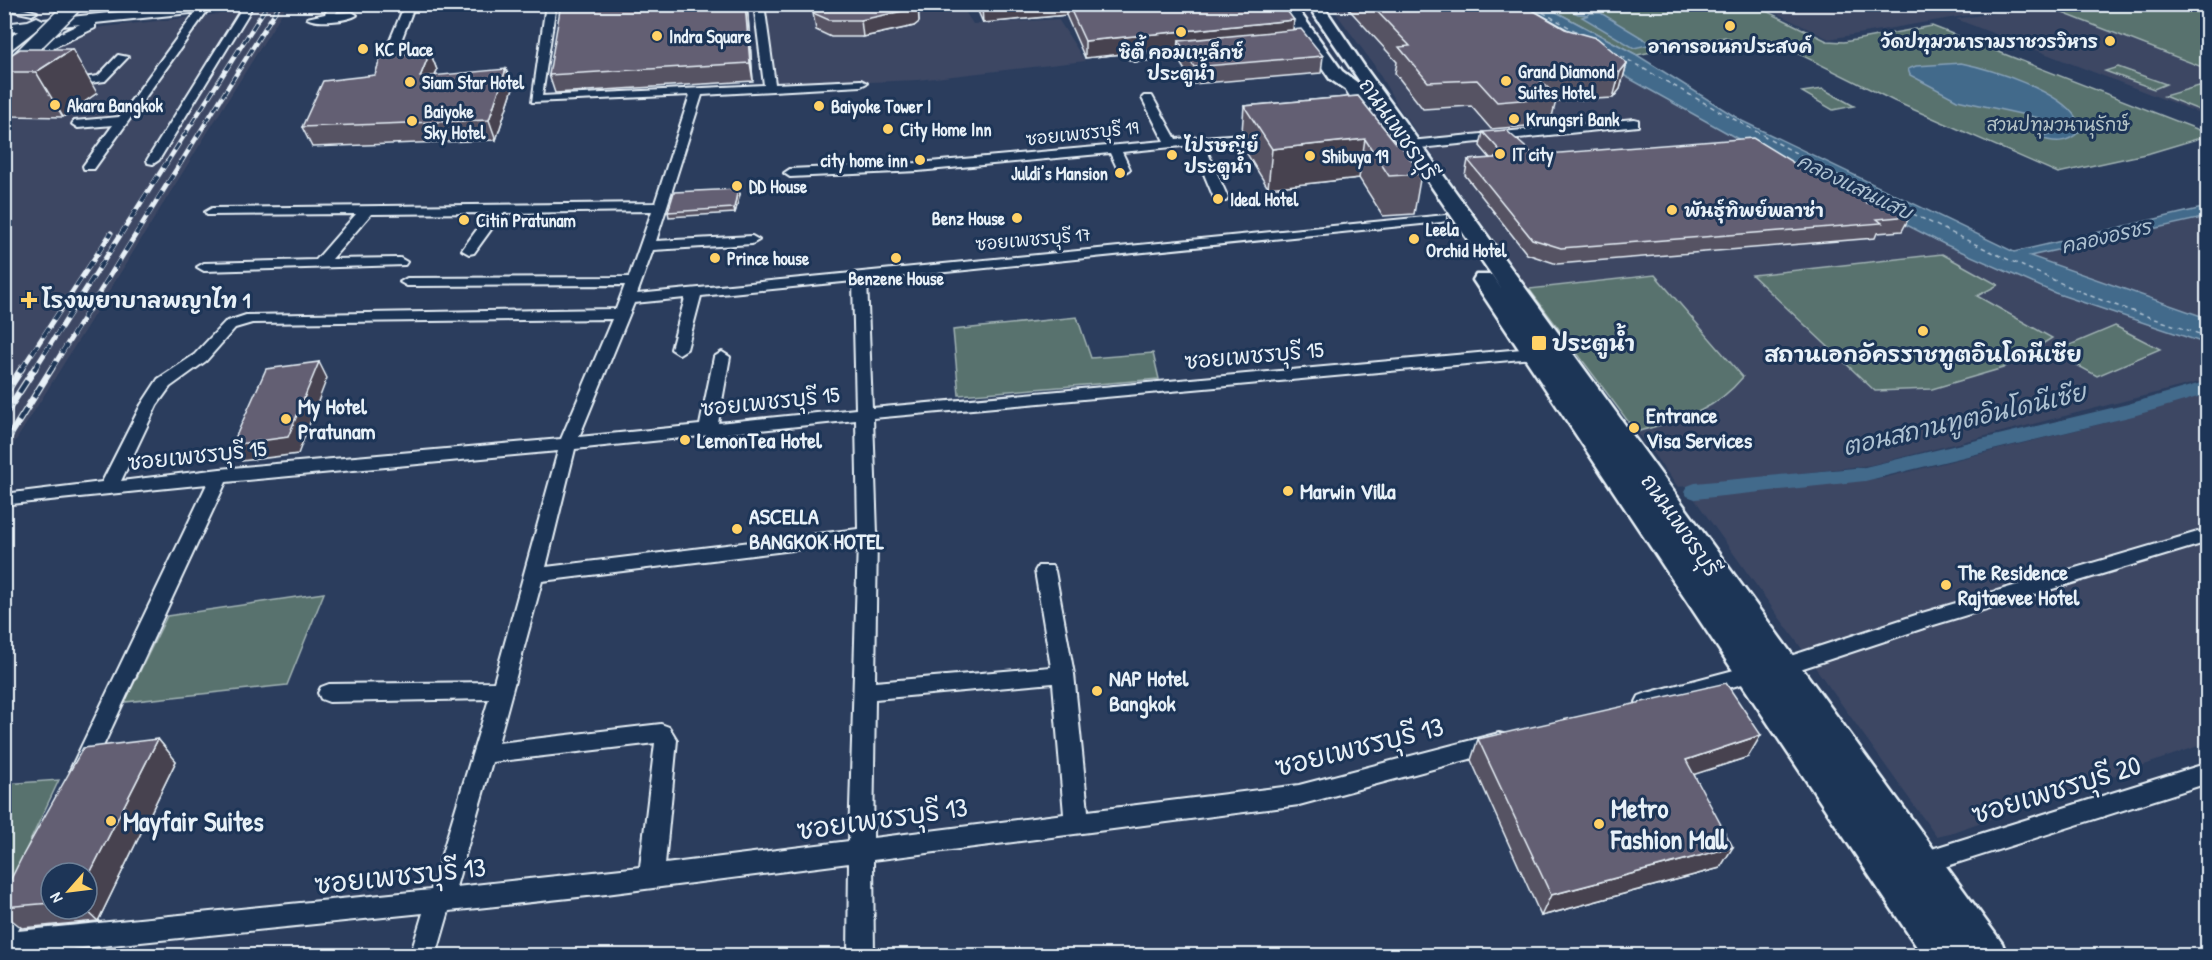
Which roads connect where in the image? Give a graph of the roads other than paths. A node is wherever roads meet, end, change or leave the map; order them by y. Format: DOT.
graph roads {
  1 [pos="62,4"];
  2 [pos="75,4"];
  3 [pos="88,4"];
  4 [pos="238,4"];
  5 [pos="246,4"];
  6 [pos="336,4"];
  7 [pos="410,4"];
  8 [pos="551,4"];
  9 [pos="759,4"];
  10 [pos="1286,4"];
  11 [pos="1314,4"];
  12 [pos="4,6"];
  13 [pos="205,7"];
  14 [pos="40,12"];
  15 [pos="124,14"];
  16 [pos="352,15"];
  17 [pos="329,17"];
  18 [pos="312,18"];
  19 [pos="4,23"];
  20 [pos="4,28"];
  21 [pos="1311,40"];
  22 [pos="1293,42"];
  23 [pos="1219,49"];
  24 [pos="5,50"];
  25 [pos="122,57"];
  26 [pos="1134,58"];
  27 [pos="383,72"];
  28 [pos="10,83"];
  29 [pos="861,83"];
  30 [pos="54,84"];
  31 [pos="770,89"];
  32 [pos="697,92"];
  33 [pos="1148,98"];
  34 [pos="123,120"];
  35 [pos="1634,123"];
  36 [pos="78,124"];
  37 [pos="1276,134"];
  38 [pos="1196,141"];
  39 [pos="1171,142"];
  40 [pos="1415,144"];
  41 [pos="1114,148"];
  42 [pos="153,160"];
  43 [pos="89,166"];
  44 [pos="1124,169"];
  45 [pos="790,174"];
  46 [pos="1221,198"];
  47 [pos="661,207"];
  48 [pos="498,210"];
  49 [pos="212,212"];
  50 [pos="366,212"];
  51 [pos="1441,218"];
  52 [pos="752,240"];
  53 [pos="645,246"];
  54 [pos="469,250"];
  55 [pos="400,262"];
  56 [pos="321,263"];
  57 [pos="204,267"];
  58 [pos="860,276"];
  59 [pos="634,281"];
  60 [pos="407,282"];
  61 [pos="694,293"];
  62 [pos="624,307"];
  63 [pos="679,349"];
  64 [pos="1534,353"];
  65 [pos="722,357"];
  66 [pos="864,414"];
  67 [pos="708,430"];
  68 [pos="568,444"];
  69 [pos="219,475"];
  70 [pos="110,487"];
  71 [pos="11,498"];
  72 [pos="868,534"];
  73 [pos="2208,535"];
  74 [pos="1045,571"];
  75 [pos="535,575"];
  76 [pos="1767,670"];
  77 [pos="1063,674"];
  78 [pos="501,690"];
  79 [pos="865,691"];
  80 [pos="329,693"];
  81 [pos="1628,707"];
  82 [pos="1526,734"];
  83 [pos="482,754"];
  84 [pos="2208,773"];
  85 [pos="75,784"];
  86 [pos="1077,823"];
  87 [pos="861,850"];
  88 [pos="1922,863"];
  89 [pos="651,877"];
  90 [pos="30,880"];
  91 [pos="437,902"];
  92 [pos="4,934"];
  93 [pos="4,945"];
  94 [pos="423,956"];
  95 [pos="861,956"];
  96 [pos="1946,956"];
  97 [pos="1988,956"];
  1 -- 24 [label="main road"];
  2 -- 28 [label="main road, bridge"];
  3 -- 15 [label="main road"];
  4 -- 13 [label="main road"];
  5 -- 42 [label="street"];
  6 -- 17 [label="street"];
  7 -- 27 [label="street"];
  8 -- 32 [label="street"];
  9 -- 31 [label="street"];
  10 -- 21 [label="main road, ถนนเพชรบุรี"];
  11 -- 40 [label="main road, ถนนเพชรบุรี"];
  12 -- 14 [label="street"];
  13 -- 15 [label="main road"];
  13 -- 34 [label="street"];
  14 -- 15 [label="main road"];
  14 -- 19 [label="main road"];
  14 -- 20 [label="main road"];
  14 -- 24 [label="main road"];
  15 -- 28 [label="main road"];
  16 -- 17 [label="street"];
  17 -- 18 [label="street"];
  21 -- 22 [label="street"];
  21 -- 51 [label="main road, ถนนเพชรบุรี"];
  23 -- 26 [label="street"];
  25 -- 30 [label="street"];
  29 -- 31 [label="street"];
  31 -- 32 [label="street"];
  32 -- 47 [label="street"];
  33 -- 39 [label="street"];
  34 -- 36 [label="street"];
  34 -- 43 [label="street"];
  35 -- 40 [label="street"];
  37 -- 38 [label="street, ซอยเพชรบุรี 19"];
  38 -- 39 [label="street, ซอยเพชรบุรี 19"];
  38 -- 46 [label="street"];
  39 -- 41 [label="street, ซอยเพชรบุรี 19"];
  40 -- 76 [label="main road, ถนนเพชรบุรี"];
  41 -- 44 [label="street"];
  41 -- 45 [label="street, ซอยเพชรบุรี 19"];
  47 -- 48 [label="street"];
  47 -- 53 [label="street"];
  48 -- 50 [label="street"];
  48 -- 54 [label="street"];
  49 -- 50 [label="street"];
  50 -- 56 [label="street"];
  51 -- 58 [label="street, ซอยเพชรบุรี 17"];
  51 -- 64 [label="main road, ถนนเพชรบุรี"];
  52 -- 53 [label="street"];
  53 -- 59 [label="street"];
  55 -- 56 [label="street"];
  56 -- 57 [label="street"];
  58 -- 61 [label="street, ซอยเพชรบุรี 17"];
  58 -- 66 [label="street"];
  59 -- 60 [label="street"];
  59 -- 62 [label="street"];
  61 -- 62 [label="street, ซอยเพชรบุรี 17"];
  61 -- 63 [label="street"];
  62 -- 68 [label="street"];
  62 -- 70 [label="street, ซอยเพชรบุรี 17"];
  64 -- 66 [label="street, ซอยเพชรบุรี 15"];
  64 -- 76 [label="main road, ถนนเพชรบุรี"];
  65 -- 67 [label="street"];
  66 -- 67 [label="street, ซอยเพชรบุรี 15"];
  66 -- 72 [label="street"];
  67 -- 68 [label="street, ซอยเพชรบุรี 15"];
  68 -- 69 [label="street, ซอยเพชรบุรี 15"];
  68 -- 75 [label="street"];
  69 -- 70 [label="street, ซอยเพชรบุรี 15"];
  69 -- 85 [label="street"];
  70 -- 71 [label="street, ซอยเพชรบุรี 15"];
  72 -- 75 [label="street"];
  72 -- 79 [label="street"];
  73 -- 76 [label="street"];
  74 -- 77 [label="street"];
  75 -- 78 [label="street"];
  76 -- 81 [label="street"];
  76 -- 88 [label="main road, ถนนเพชรบุรี"];
  76 -- 96 [label="main road, ถนนเพชรบุรี"];
  77 -- 79 [label="street"];
  77 -- 86 [label="street"];
  78 -- 80 [label="street"];
  78 -- 83 [label="street"];
  79 -- 87 [label="street"];
  82 -- 86 [label="street, ซอยเพชรบุรี 13"];
  83 -- 89 [label="street"];
  83 -- 91 [label="street"];
  84 -- 88 [label="street, ซอยเพชรบุรี 20"];
  86 -- 87 [label="street, ซอยเพชรบุรี 13"];
  87 -- 89 [label="street, ซอยเพชรบุรี 13"];
  87 -- 95 [label="street"];
  88 -- 97 [label="main road, ถนนเพชรบุรี"];
  89 -- 91 [label="street, ซอยเพชรบุรี 13"];
  90 -- 92 [label="street"];
  91 -- 93 [label="street, ซอยเพชรบุรี 13"];
  91 -- 94 [label="street"];
}
